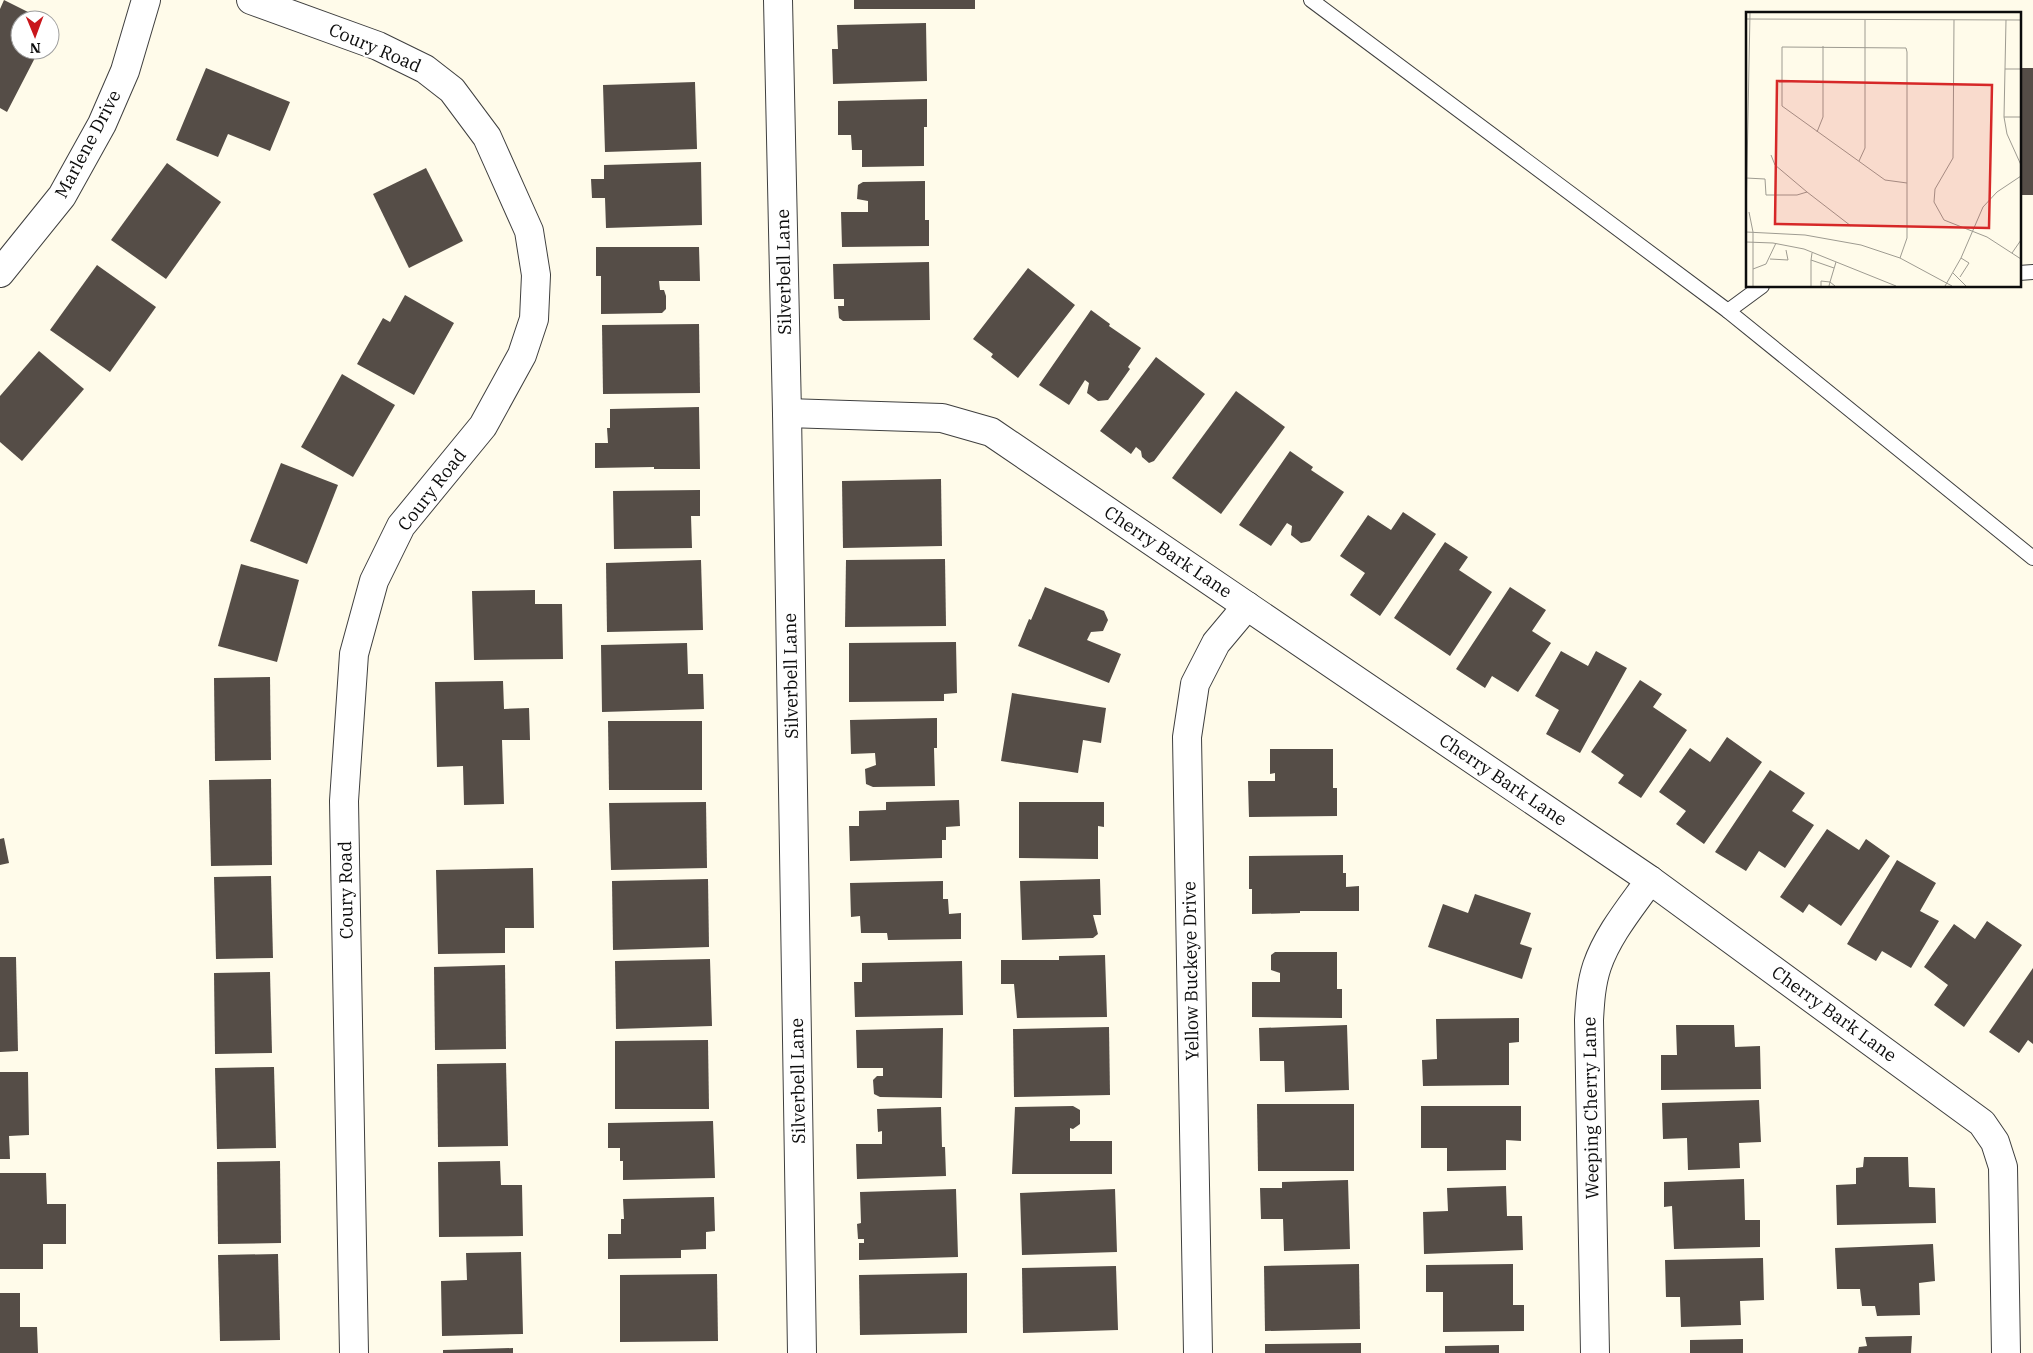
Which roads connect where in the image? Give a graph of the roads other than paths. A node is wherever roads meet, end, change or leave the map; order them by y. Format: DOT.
graph roads {
  1 [pos="146,0"];
  2 [pos="251,0"];
  3 [pos="778,0"];
  4 [pos="1311,0"];
  5 [pos="2020,272"];
  6 [pos="2033,272"];
  7 [pos="0,273"];
  8 [pos="1759,288"];
  9 [pos="1728,311"];
  10 [pos="787,413"];
  11 [pos="2033,558"];
  12 [pos="1247,606"];
  13 [pos="1650,880"];
  14 [pos="354,1353"];
  15 [pos="802,1353"];
  16 [pos="1198,1353"];
  17 [pos="1595,1353"];
  18 [pos="2006,1353"];
  1 -- 7 [label="street, Marlene Drive"];
  2 -- 14 [label="street, Coury Road"];
  3 -- 10 [label="street, Silverbell Lane"];
  4 -- 9 [label="lane"];
  5 -- 6 [label="lane"];
  8 -- 9 [label="lane"];
  9 -- 11 [label="lane"];
  10 -- 12 [label="street, Cherry Bark Lane"];
  10 -- 15 [label="street, Silverbell Lane"];
  12 -- 13 [label="street, Cherry Bark Lane"];
  12 -- 16 [label="street, Yellow Buckeye Drive"];
  13 -- 17 [label="street, Weeping Cherry Lane"];
  13 -- 18 [label="street, Cherry Bark Lane"];
}
